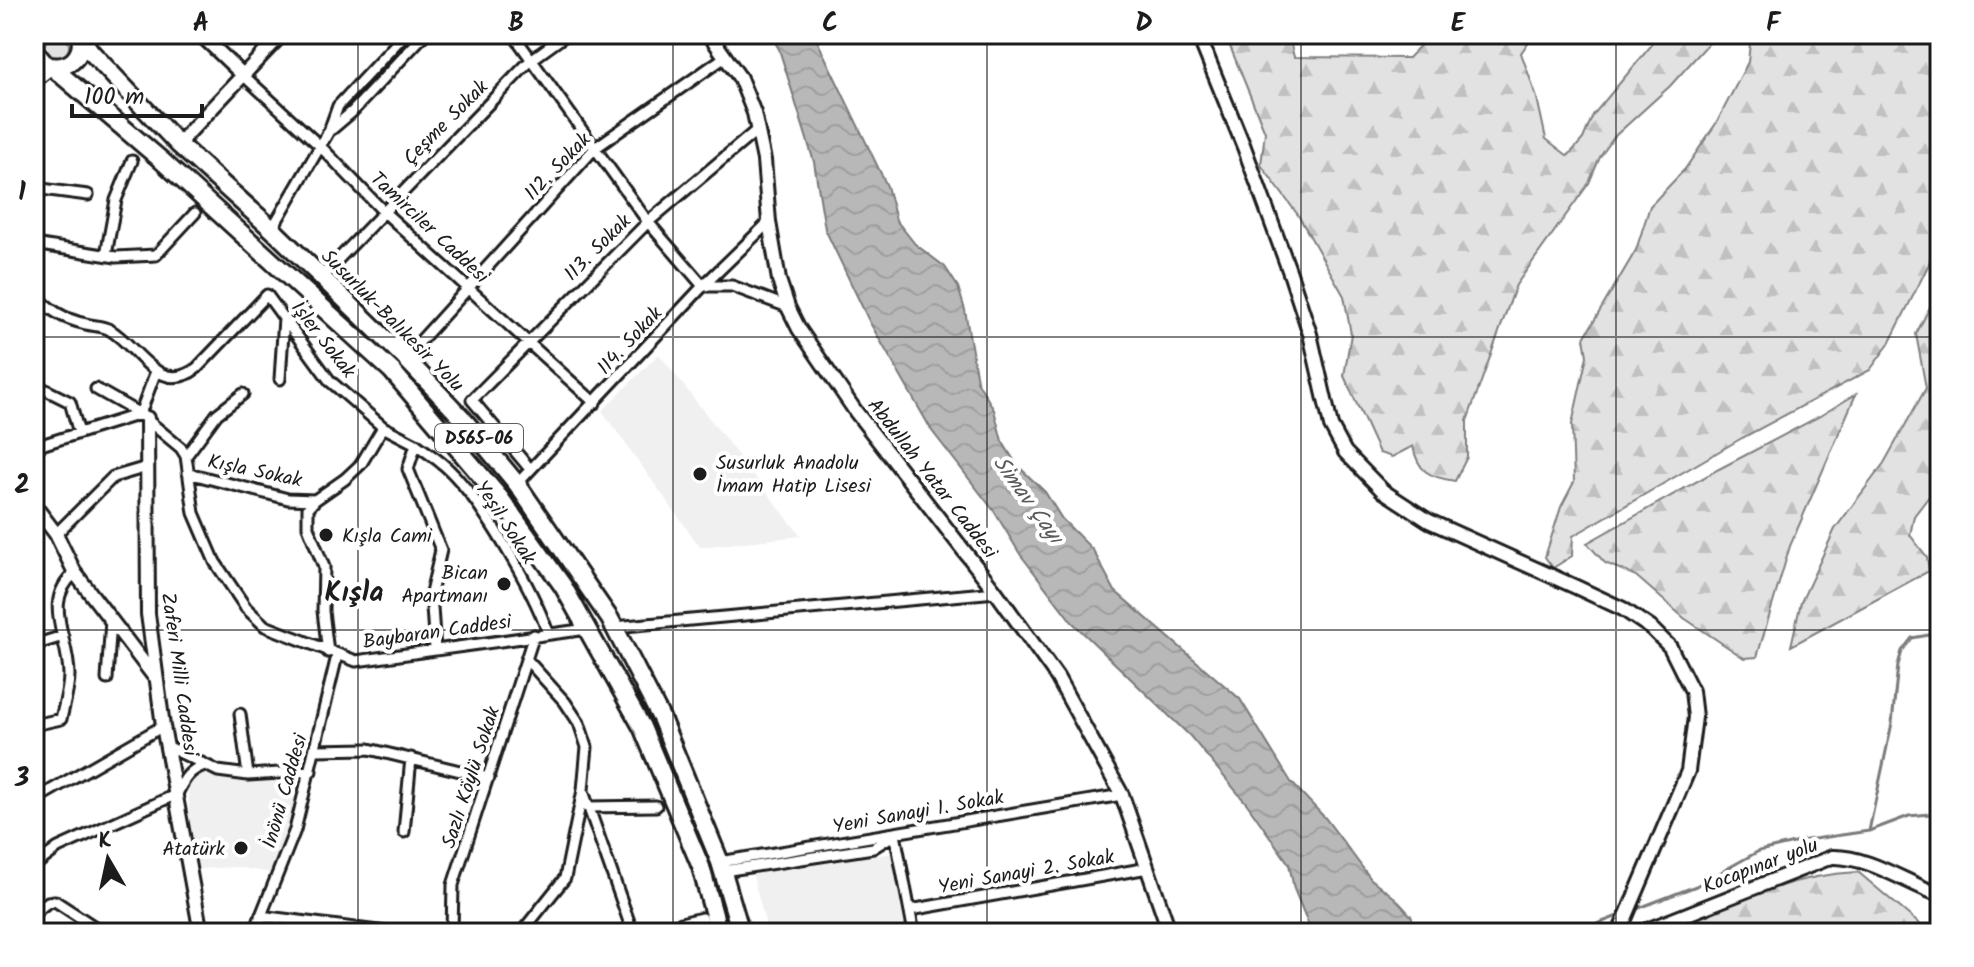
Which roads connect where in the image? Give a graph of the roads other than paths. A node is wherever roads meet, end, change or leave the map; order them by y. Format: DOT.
graph roads {
  1 [pos="200,34"];
  2 [pos="282,34"];
  3 [pos="405,34"];
  4 [pos="425,34"];
  5 [pos="513,34"];
  6 [pos="567,34"];
  7 [pos="709,34"];
  8 [pos="1198,34"];
  9 [pos="81,36"];
  10 [pos="34,51"];
  11 [pos="725,57"];
  12 [pos="531,60"];
  13 [pos="52,67"];
  14 [pos="243,75"];
  15 [pos="34,81"];
  16 [pos="757,130"];
  17 [pos="329,131"];
  18 [pos="178,144"];
  19 [pos="320,146"];
  20 [pos="595,148"];
  21 [pos="132,161"];
  22 [pos="34,188"];
  23 [pos="88,195"];
  24 [pos="383,211"];
  25 [pos="195,213"];
  26 [pos="648,222"];
  27 [pos="769,222"];
  28 [pos="272,229"];
  29 [pos="34,244"];
  30 [pos="106,255"];
  31 [pos="322,276"];
  32 [pos="703,286"];
  33 [pos="469,288"];
  34 [pos="34,293"];
  35 [pos="788,307"];
  36 [pos="284,318"];
  37 [pos="528,342"];
  38 [pos="405,358"];
  39 [pos="156,371"];
  40 [pos="280,379"];
  41 [pos="34,384"];
  42 [pos="96,389"];
  43 [pos="243,394"];
  44 [pos="595,403"];
  45 [pos="144,416"];
  46 [pos="383,427"];
  47 [pos="79,433"];
  48 [pos="36,444"];
  49 [pos="416,444"];
  50 [pos="186,456"];
  51 [pos="147,467"];
  52 [pos="530,469"];
  53 [pos="188,473"];
  54 [pos="517,484"];
  55 [pos="315,500"];
  56 [pos="34,505"];
  57 [pos="56,534"];
  58 [pos="75,573"];
  59 [pos="996,592"];
  60 [pos="111,620"];
  61 [pos="614,627"];
  62 [pos="588,628"];
  63 [pos="548,633"];
  64 [pos="534,635"];
  65 [pos="63,636"];
  66 [pos="34,645"];
  67 [pos="435,650"];
  68 [pos="333,654"];
  69 [pos="528,661"];
  70 [pos="155,677"];
  71 [pos="107,679"];
  72 [pos="240,714"];
  73 [pos="34,725"];
  74 [pos="163,726"];
  75 [pos="167,746"];
  76 [pos="315,750"];
  77 [pos="411,758"];
  78 [pos="205,765"];
  79 [pos="311,771"];
  80 [pos="248,775"];
  81 [pos="489,778"];
  82 [pos="583,790"];
  83 [pos="177,794"];
  84 [pos="1122,795"];
  85 [pos="34,800"];
  86 [pos="656,806"];
  87 [pos="587,807"];
  88 [pos="594,825"];
  89 [pos="576,827"];
  90 [pos="404,832"];
  91 [pos="895,834"];
  92 [pos="34,866"];
  93 [pos="722,867"];
  94 [pos="1148,868"];
  95 [pos="1940,895"];
  96 [pos="910,910"];
  97 [pos="34,913"];
  98 [pos="260,916"];
  99 [pos="681,923"];
  100 [pos="1629,931"];
  101 [pos="104,933"];
  102 [pos="201,933"];
  103 [pos="254,933"];
  104 [pos="394,933"];
  105 [pos="452,933"];
  106 [pos="521,933"];
  107 [pos="633,933"];
  108 [pos="706,933"];
  109 [pos="719,933"];
  110 [pos="741,933"];
  111 [pos="914,933"];
  112 [pos="1170,933"];
  1 -- 14 [label="street"];
  2 -- 14 [label="street"];
  3 -- 17 [label="street"];
  4 -- 17 [label="street"];
  5 -- 12 [label="street"];
  6 -- 12 [label="street, Çeşme Sokak"];
  7 -- 11 [label="street, Abdullah Yatar Caddesi"];
  8 -- 100 [label="street"];
  9 -- 13 [label="highway, Susurluk-Balıkesir Yolu / D565-06"];
  9 -- 18 [label="highway, Susurluk-Balıkesir Yolu / D565-06"];
  10 -- 13 [label="highway, Susurluk-Balıkesir Yolu / D565-06"];
  11 -- 16 [label="street, Abdullah Yatar Caddesi"];
  11 -- 20 [label="street, 112. Sokak"];
  12 -- 20 [label="street"];
  12 -- 24 [label="street, Çeşme Sokak"];
  13 -- 15 [label="street"];
  13 -- 62 [label="highway, Susurluk-Balıkesir Yolu / D565-06"];
  14 -- 18 [label="street"];
  14 -- 19 [label="street, Tamirciler Caddesi"];
  16 -- 26 [label="street, 113. Sokak"];
  16 -- 27 [label="street, Abdullah Yatar Caddesi"];
  17 -- 19 [label="street"];
  18 -- 28 [label="highway, Susurluk-Balıkesir Yolu / D565-06"];
  19 -- 24 [label="street, Tamirciler Caddesi"];
  19 -- 28 [label="street"];
  20 -- 26 [label="street"];
  20 -- 33 [label="street, 112. Sokak"];
  21 -- 30 [label="street"];
  22 -- 23 [label="street"];
  24 -- 31 [label="street, Çeşme Sokak"];
  24 -- 33 [label="street, Tamirciler Caddesi"];
  25 -- 30 [label="street"];
  26 -- 32 [label="street"];
  26 -- 37 [label="street, 113. Sokak"];
  27 -- 32 [label="street, 114. Sokak"];
  27 -- 35 [label="street, Abdullah Yatar Caddesi"];
  28 -- 31 [label="highway, Susurluk-Balıkesir Yolu / D565-06"];
  29 -- 30 [label="street"];
  31 -- 38 [label="highway, Susurluk-Balıkesir Yolu / D565-06"];
  32 -- 35 [label="street"];
  32 -- 44 [label="street, 114. Sokak"];
  33 -- 37 [label="street, Tamirciler Caddesi"];
  33 -- 38 [label="street, 112. Sokak"];
  34 -- 39 [label="street"];
  35 -- 59 [label="street, Abdullah Yatar Caddesi"];
  36 -- 39 [label="street, İşler Sokak"];
  36 -- 40 [label="street"];
  36 -- 46 [label="street, İşler Sokak"];
  37 -- 44 [label="street, Tamirciler Caddesi"];
  37 -- 52 [label="street, 113. Sokak"];
  38 -- 54 [label="highway, Susurluk-Balıkesir Yolu / D565-06"];
  39 -- 45 [label="street"];
  41 -- 47 [label="street"];
  42 -- 45 [label="street"];
  43 -- 50 [label="street"];
  44 -- 52 [label="street, 114. Sokak"];
  45 -- 47 [label="street"];
  45 -- 50 [label="street"];
  45 -- 51 [label="street, Zaferi Milli Caddesi"];
  46 -- 49 [label="street, İşler Sokak"];
  46 -- 55 [label="street"];
  47 -- 48 [label="street"];
  49 -- 63 [label="street, Yeşil Sokak"];
  49 -- 67 [label="street"];
  50 -- 53 [label="street, Baybaran Caddesi"];
  51 -- 57 [label="street"];
  51 -- 70 [label="street, Zaferi Milli Caddesi"];
  52 -- 54 [label="street, 114. Sokak"];
  53 -- 55 [label="street, Kışla Sokak"];
  53 -- 68 [label="street, Baybaran Caddesi"];
  54 -- 61 [label="highway, Susurluk-Balıkesir Yolu / D565-06"];
  55 -- 68 [label="street"];
  56 -- 57 [label="street"];
  57 -- 58 [label="street"];
  58 -- 60 [label="street"];
  58 -- 65 [label="street"];
  59 -- 61 [label="street"];
  59 -- 84 [label="street, Abdullah Yatar Caddesi"];
  60 -- 70 [label="street"];
  60 -- 71 [label="street"];
  61 -- 93 [label="highway, Susurluk-Balıkesir Yolu / D565-06"];
  62 -- 63 [label="street, Baybaran Caddesi"];
  62 -- 109 [label="highway, Susurluk-Balıkesir Yolu / D565-06"];
  63 -- 64 [label="street, Baybaran Caddesi"];
  64 -- 67 [label="street, Baybaran Caddesi"];
  64 -- 69 [label="street, Sazlı Köylü Sokak"];
  65 -- 66 [label="street"];
  65 -- 73 [label="street"];
  67 -- 68 [label="street, Baybaran Caddesi"];
  68 -- 76 [label="street, İnönü Caddesi"];
  69 -- 81 [label="street, Sazlı Köylü Sokak"];
  69 -- 82 [label="street"];
  70 -- 74 [label="street, Zaferi Milli Caddesi"];
  72 -- 80 [label="street"];
  74 -- 75 [label="street, Zaferi Milli Caddesi"];
  74 -- 85 [label="street"];
  75 -- 78 [label="street"];
  75 -- 83 [label="street, Zaferi Milli Caddesi"];
  76 -- 77 [label="street"];
  76 -- 79 [label="street, İnönü Caddesi"];
  77 -- 81 [label="street"];
  77 -- 90 [label="street"];
  78 -- 80 [label="street"];
  78 -- 83 [label="street"];
  79 -- 80 [label="street"];
  79 -- 98 [label="street, İnönü Caddesi"];
  81 -- 105 [label="street, Sazlı Köylü Sokak"];
  82 -- 87 [label="street"];
  82 -- 89 [label="street"];
  83 -- 92 [label="street"];
  83 -- 102 [label="street, Zaferi Milli Caddesi"];
  84 -- 91 [label="street, Yeni Sanayi 1. Sokak"];
  84 -- 94 [label="street, Abdullah Yatar Caddesi"];
  86 -- 87 [label="street"];
  87 -- 88 [label="street"];
  88 -- 89 [label="street"];
  88 -- 107 [label="street"];
  89 -- 106 [label="street"];
  91 -- 93 [label="street, Yeni Sanayi 1. Sokak"];
  91 -- 96 [label="street"];
  93 -- 110 [label="highway, Susurluk-Balıkesir Yolu / D565-06"];
  94 -- 96 [label="street, Yeni Sanayi 2. Sokak"];
  94 -- 112 [label="street, Abdullah Yatar Caddesi"];
  95 -- 100 [label="street, Kocapınar yolu"];
  96 -- 111 [label="street"];
  97 -- 101 [label="street"];
  98 -- 103 [label="street, İnönü Caddesi"];
  98 -- 104 [label="street"];
  99 -- 108 [label="street"];
}
